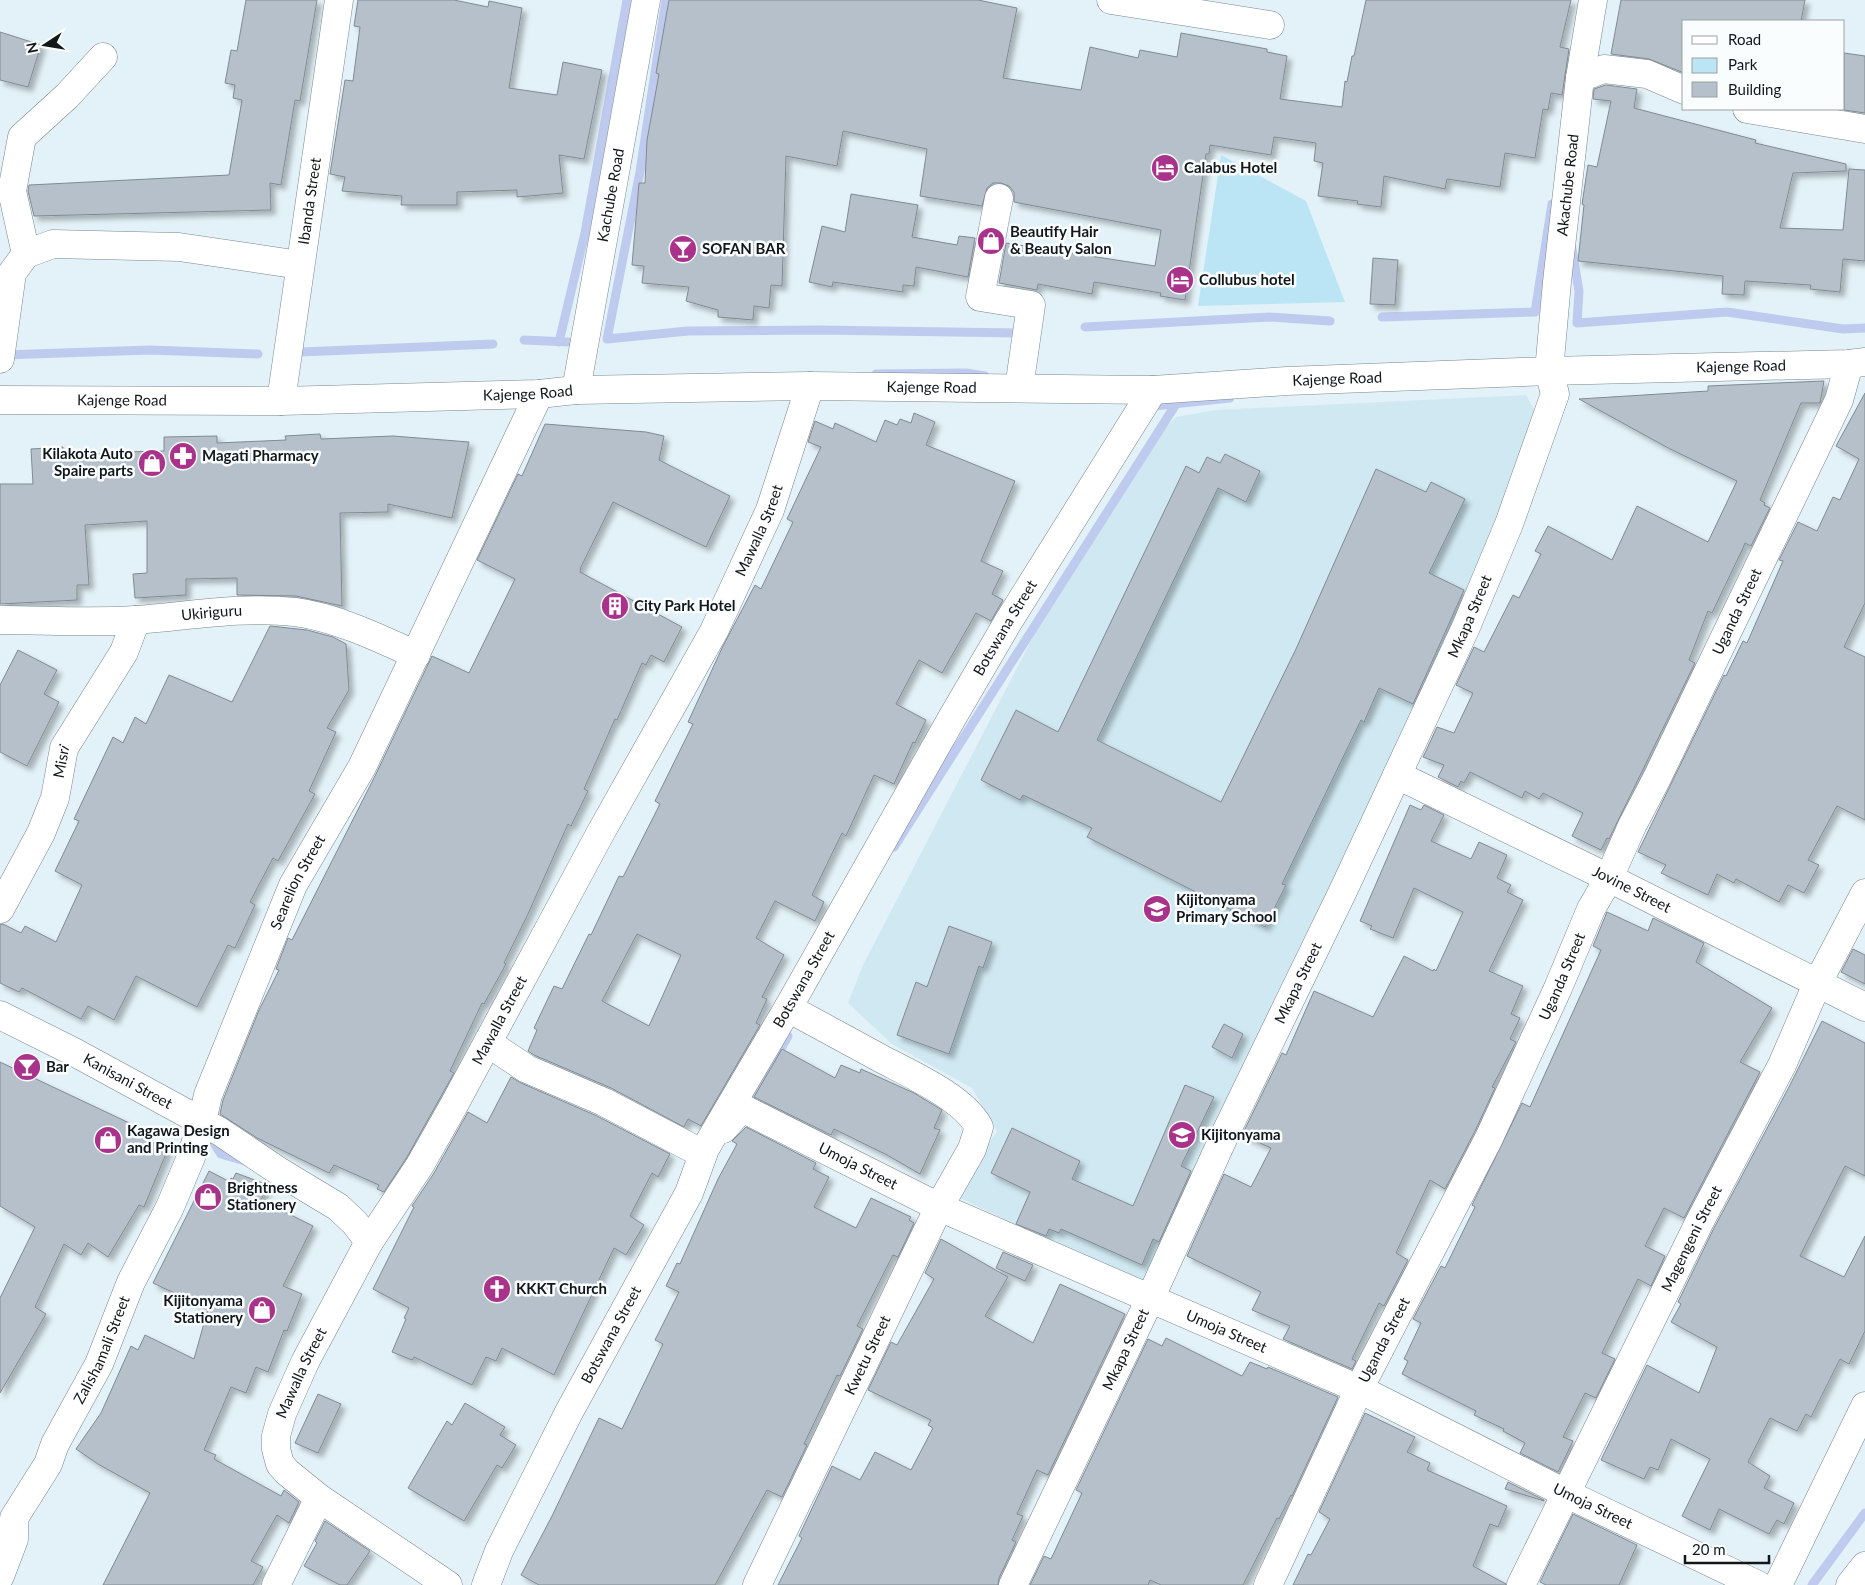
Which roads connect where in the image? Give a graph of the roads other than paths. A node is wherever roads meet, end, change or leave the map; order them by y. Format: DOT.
graph roads {
  1 [pos="339,0"];
  2 [pos="646,0"];
  3 [pos="1110,0"];
  4 [pos="1593,0"];
  5 [pos="1270,25"];
  6 [pos="103,56"];
  7 [pos="1580,78"];
  8 [pos="1682,89"];
  9 [pos="1753,110"];
  10 [pos="1865,129"];
  11 [pos="999,198"];
  12 [pos="26,254"];
  13 [pos="300,265"];
  14 [pos="0,359"];
  15 [pos="1857,363"];
  16 [pos="1549,371"];
  17 [pos="810,386"];
  18 [pos="1019,388"];
  19 [pos="576,390"];
  20 [pos="1153,390"];
  21 [pos="540,394"];
  22 [pos="0,400"];
  23 [pos="281,400"];
  24 [pos="0,620"];
  25 [pos="136,620"];
  26 [pos="416,655"];
  27 [pos="1397,775"];
  28 [pos="1609,878"];
  29 [pos="1865,893"];
  30 [pos="0,909"];
  31 [pos="1817,984"];
  32 [pos="1865,1007"];
  33 [pos="788,1008"];
  34 [pos="0,1015"];
  35 [pos="488,1043"];
  36 [pos="202,1120"];
  37 [pos="704,1152"];
  38 [pos="938,1207"];
  39 [pos="370,1242"];
  40 [pos="1150,1298"];
  41 [pos="1359,1389"];
  42 [pos="1865,1406"];
  43 [pos="1565,1492"];
  44 [pos="319,1498"];
  45 [pos="7,1514"];
  46 [pos="1865,1566"];
  47 [pos="0,1576"];
  48 [pos="276,1585"];
  49 [pos="448,1585"];
  50 [pos="486,1585"];
  51 [pos="757,1585"];
  52 [pos="1013,1585"];
  53 [pos="1268,1585"];
  54 [pos="1521,1585"];
  55 [pos="1758,1585"];
  56 [pos="1778,1585"];
  57 [pos="1850,1585"];
  1 -- 13 [label="street, Ibanda Street"];
  2 -- 19 [label="street, Kachube Road"];
  3 -- 5 [label="street"];
  4 -- 7 [label="street, Akachube Road"];
  6 -- 12 [label="street"];
  7 -- 8 [label="street"];
  7 -- 16 [label="street, Akachube Road"];
  9 -- 10 [label="street"];
  11 -- 18 [label="street"];
  12 -- 13 [label="street"];
  12 -- 14 [label="street"];
  13 -- 23 [label="street, Ibanda Street"];
  15 -- 16 [label="street, Kajenge Road"];
  15 -- 28 [label="street, Uganda Street"];
  16 -- 20 [label="street, Kajenge Road"];
  16 -- 27 [label="street, Mkapa Street"];
  17 -- 18 [label="street, Kajenge Road"];
  17 -- 19 [label="street, Kajenge Road"];
  17 -- 35 [label="street, Mawalla Street"];
  18 -- 20 [label="street, Kajenge Road"];
  19 -- 21 [label="street, Kajenge Road"];
  20 -- 33 [label="street, Botswana Street"];
  21 -- 23 [label="street, Kajenge Road"];
  21 -- 26 [label="street, Searelion Street"];
  22 -- 23 [label="street, Kajenge Road"];
  24 -- 25 [label="street, Ukiriguru"];
  25 -- 26 [label="street, Ukiriguru"];
  25 -- 30 [label="street, Misri"];
  26 -- 36 [label="street, Searelion Street"];
  27 -- 28 [label="street, Jovine Street"];
  27 -- 40 [label="street, Mkapa Street"];
  28 -- 31 [label="street, Jovine Street"];
  28 -- 41 [label="street, Uganda Street"];
  29 -- 31 [label="street, Magengeni Street"];
  31 -- 32 [label="street, Jovine Street"];
  31 -- 43 [label="street, Magengeni Street"];
  33 -- 37 [label="street, Botswana Street"];
  33 -- 38 [label="street, Kwetu Street"];
  34 -- 36 [label="street, Kanisani Street"];
  35 -- 37 [label="street"];
  35 -- 39 [label="street, Mawalla Street"];
  36 -- 39 [label="street, Kanisani Street"];
  36 -- 45 [label="street, Zalishamali Street"];
  37 -- 38 [label="street, Umoja Street"];
  37 -- 50 [label="street, Botswana Street"];
  38 -- 40 [label="street, Umoja Street"];
  38 -- 51 [label="street, Kwetu Street"];
  39 -- 44 [label="street, Mawalla Street"];
  40 -- 41 [label="street, Umoja Street"];
  40 -- 52 [label="street, Mkapa Street"];
  41 -- 43 [label="street, Umoja Street"];
  41 -- 53 [label="street, Uganda Street"];
  42 -- 56 [label="street"];
  43 -- 54 [label="street, Magengeni Street"];
  43 -- 55 [label="street, Umoja Street"];
  44 -- 48 [label="street"];
  44 -- 49 [label="street, Mawalla Street"];
  45 -- 47 [label="street, Zalishamali Street"];
  46 -- 57 [label="street"];
}
